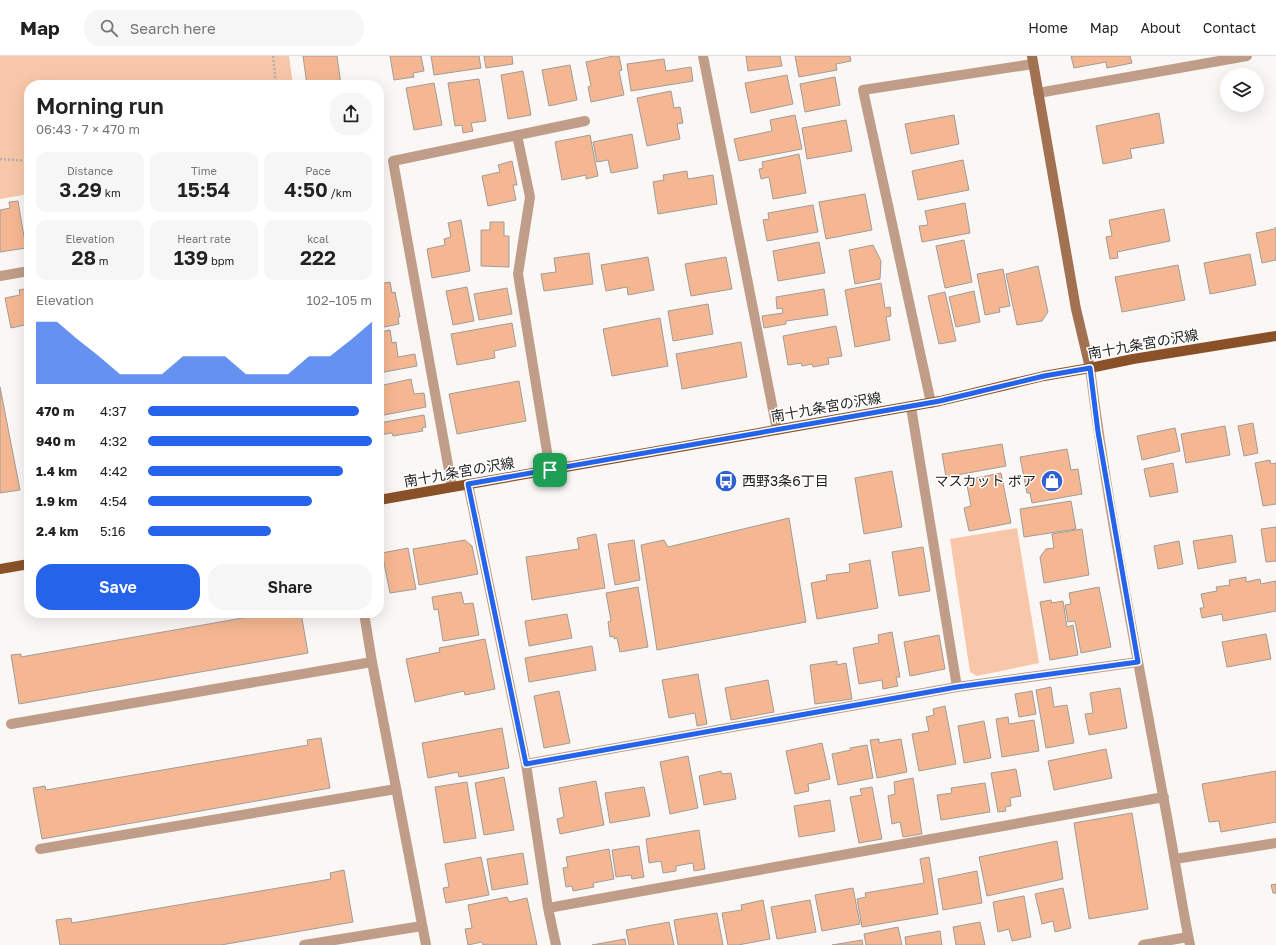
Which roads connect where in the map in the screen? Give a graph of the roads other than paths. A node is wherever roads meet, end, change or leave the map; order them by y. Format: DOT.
graph roads {
  1 [pos="703,56"];
  2 [pos="1247,56"];
  3 [pos="1032,60"];
  4 [pos="1038,94"];
  5 [pos="585,121"];
  6 [pos="517,135"];
  7 [pos="24,272"];
  8 [pos="0,276"];
  9 [pos="1276,336"];
  10 [pos="1090,368"];
  11 [pos="930,403"];
  12 [pos="911,407"];
  13 [pos="777,430"];
  14 [pos="550,470"];
  15 [pos="468,484"];
  16 [pos="452,487"];
  17 [pos="384,499"];
  18 [pos="24,565"];
  19 [pos="0,569"];
  20 [pos="365,618"];
  21 [pos="372,662"];
  22 [pos="1138,662"];
  23 [pos="957,687"];
  24 [pos="11,724"];
  25 [pos="526,764"];
  26 [pos="396,789"];
  27 [pos="1164,797"];
  28 [pos="1276,843"];
  29 [pos="40,849"];
  30 [pos="1175,859"];
  31 [pos="548,908"];
  32 [pos="422,926"];
  33 [pos="1189,941"];
  34 [pos="304,945"];
  35 [pos="426,945"];
  36 [pos="556,945"];
  37 [pos="1142,945"];
  1 -- 13 [label="street"];
  2 -- 4 [label="street"];
  3 -- 4 [label="street"];
  3 -- 11 [label="street"];
  4 -- 10 [label="street"];
  5 -- 6 [label="street"];
  6 -- 14 [label="street"];
  6 -- 16 [label="street"];
  7 -- 8 [label="street"];
  9 -- 10 [label="main road, 南十九条宮の沢線"];
  10 -- 11 [label="main road, 南十九条宮の沢線"];
  10 -- 22 [label="street"];
  11 -- 12 [label="main road, 南十九条宮の沢線"];
  12 -- 13 [label="main road, 南十九条宮の沢線"];
  12 -- 23 [label="street"];
  13 -- 14 [label="main road, 南十九条宮の沢線"];
  14 -- 15 [label="main road, 南十九条宮の沢線"];
  15 -- 16 [label="main road, 南十九条宮の沢線"];
  15 -- 25 [label="street"];
  16 -- 17 [label="main road, 南十九条宮の沢線"];
  18 -- 19 [label="main road"];
  20 -- 21 [label="street"];
  21 -- 24 [label="street"];
  21 -- 26 [label="street"];
  22 -- 23 [label="street"];
  22 -- 27 [label="street"];
  23 -- 25 [label="street"];
  25 -- 31 [label="street"];
  26 -- 29 [label="street"];
  26 -- 32 [label="street"];
  27 -- 30 [label="street"];
  27 -- 31 [label="street"];
  28 -- 30 [label="street"];
  30 -- 33 [label="street"];
  31 -- 36 [label="street"];
  32 -- 34 [label="street"];
  32 -- 35 [label="street"];
  33 -- 37 [label="street"];
}
